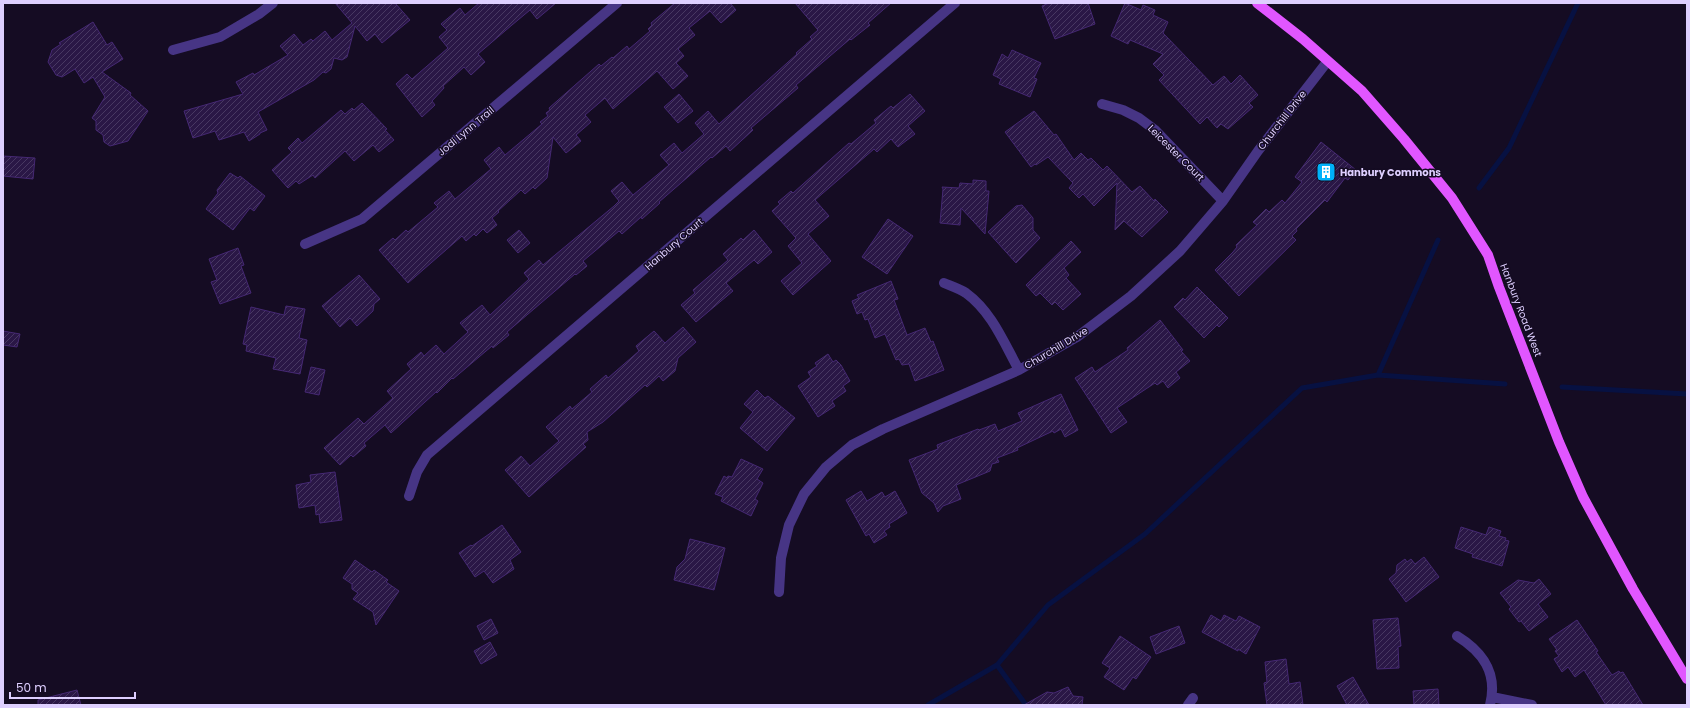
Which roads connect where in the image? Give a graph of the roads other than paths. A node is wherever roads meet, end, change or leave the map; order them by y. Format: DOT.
graph roads {
  1 [pos="274,3"];
  2 [pos="955,3"];
  3 [pos="1257,3"];
  4 [pos="611,5"];
  5 [pos="173,50"];
  6 [pos="1327,62"];
  7 [pos="1102,104"];
  8 [pos="1223,201"];
  9 [pos="305,244"];
  10 [pos="944,283"];
  11 [pos="1019,370"];
  12 [pos="409,496"];
  13 [pos="779,592"];
  14 [pos="1457,636"];
  15 [pos="1687,679"];
  16 [pos="1491,701"];
  17 [pos="1532,705"];
  1 -- 5 [label="street"];
  2 -- 12 [label="street, Hanbury Court"];
  3 -- 6 [label="main road, Hanbury Road West"];
  4 -- 9 [label="street, Jodi Lynn Trail"];
  6 -- 8 [label="street, Churchill Drive"];
  6 -- 15 [label="main road, Hanbury Road West"];
  7 -- 8 [label="street, Leicester Court"];
  8 -- 11 [label="street, Churchill Drive"];
  10 -- 11 [label="street"];
  11 -- 13 [label="street, Churchill Drive"];
  14 -- 16 [label="street"];
  16 -- 17 [label="street"];
}
